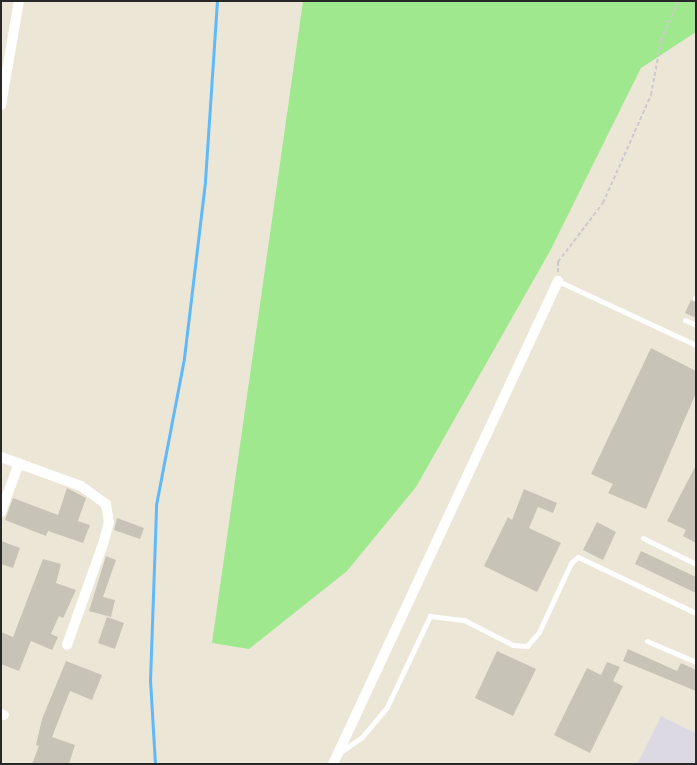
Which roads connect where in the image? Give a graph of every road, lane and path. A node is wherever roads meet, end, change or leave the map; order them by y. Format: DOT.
graph roads {
  1 [pos="19,1"];
  2 [pos="678,1"];
  3 [pos="1,106"];
  4 [pos="558,281"];
  5 [pos="685,320"];
  6 [pos="696,325"];
  7 [pos="696,345"];
  8 [pos="1,457"];
  9 [pos="19,463"];
  10 [pos="1,512"];
  11 [pos="643,538"];
  12 [pos="696,564"];
  13 [pos="696,613"];
  14 [pos="647,641"];
  15 [pos="67,645"];
  16 [pos="696,662"];
  17 [pos="335,759"];
  1 -- 3 [label="street"];
  2 -- 4 [label="path"];
  4 -- 7 [label="lane"];
  4 -- 17 [label="street"];
  5 -- 6 [label="lane"];
  8 -- 9 [label="street"];
  9 -- 10 [label="street"];
  9 -- 15 [label="street"];
  11 -- 12 [label="lane"];
  13 -- 17 [label="lane"];
  14 -- 16 [label="lane"];
}
